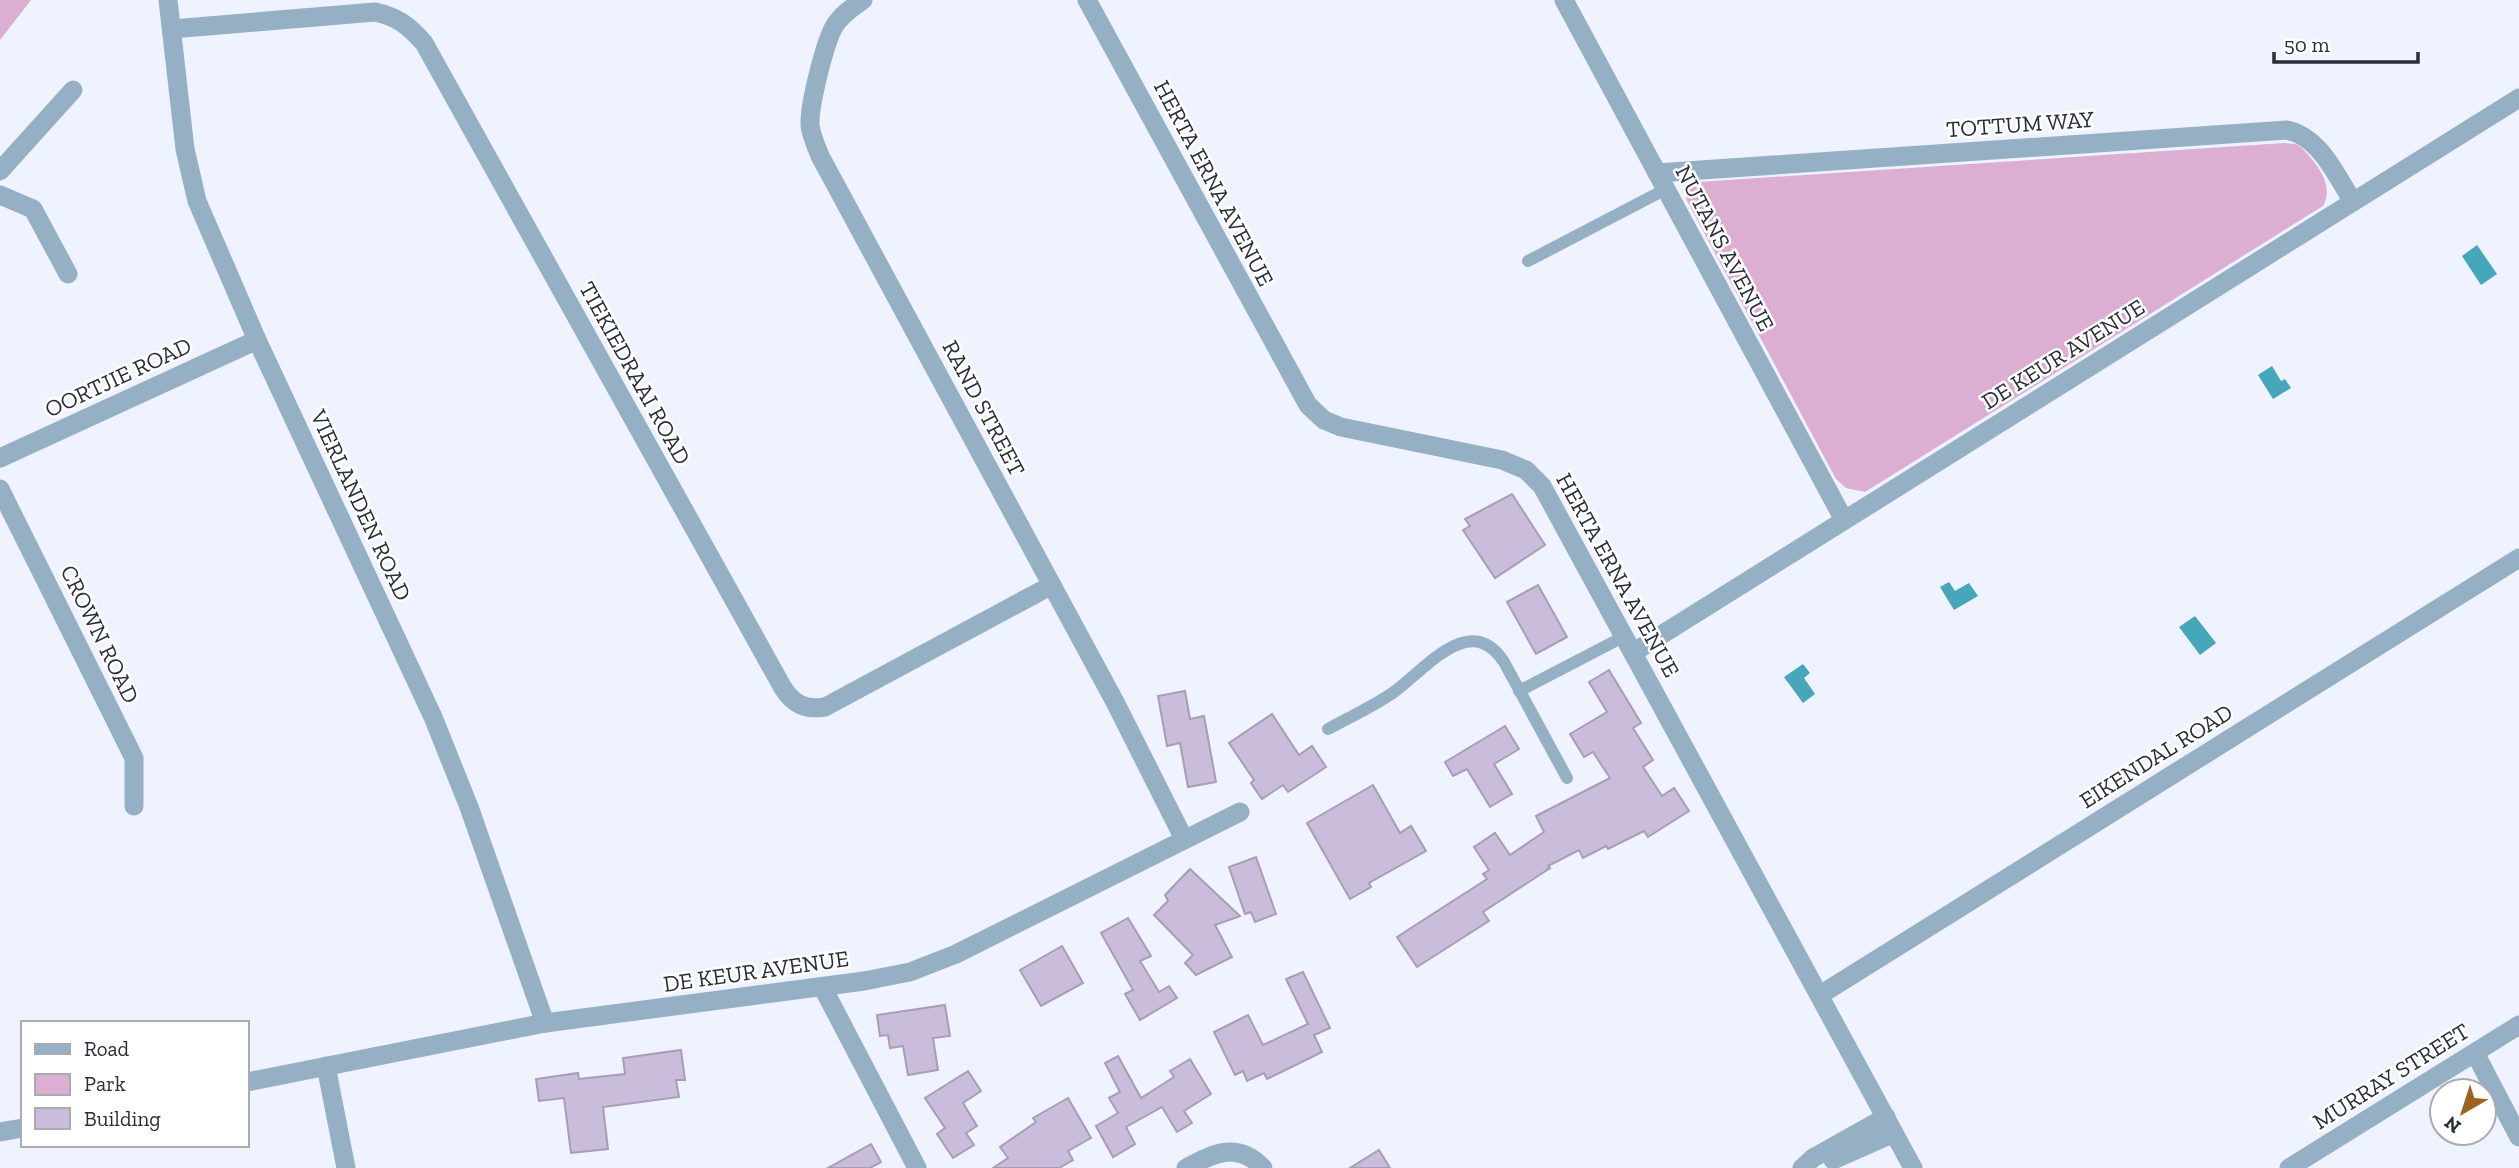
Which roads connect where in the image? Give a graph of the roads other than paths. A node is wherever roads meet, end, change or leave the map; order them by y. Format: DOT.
graph roads {
  1 [pos="168,0"];
  2 [pos="863,0"];
  3 [pos="1087,0"];
  4 [pos="1564,0"];
  5 [pos="172,29"];
  6 [pos="73,90"];
  7 [pos="2519,98"];
  8 [pos="0,171"];
  9 [pos="1661,181"];
  10 [pos="0,195"];
  11 [pos="2353,202"];
  12 [pos="1528,261"];
  13 [pos="68,274"];
  14 [pos="257,341"];
  15 [pos="0,458"];
  16 [pos="0,489"];
  17 [pos="1844,520"];
  18 [pos="2519,558"];
  19 [pos="1052,585"];
  20 [pos="1629,644"];
  21 [pos="1519,691"];
  22 [pos="1328,729"];
  23 [pos="1567,778"];
  24 [pos="134,806"];
  25 [pos="1240,812"];
  26 [pos="1184,839"];
  27 [pos="822,988"];
  28 [pos="1820,995"];
  29 [pos="545,1023"];
  30 [pos="2519,1025"];
  31 [pos="2474,1053"];
  32 [pos="326,1066"];
  33 [pos="248,1082"];
  34 [pos="1890,1126"];
  35 [pos="21,1128"];
  36 [pos="0,1132"];
  37 [pos="2519,1137"];
  38 [pos="1839,1151"];
  39 [pos="346,1168"];
  40 [pos="917,1168"];
  41 [pos="1186,1168"];
  42 [pos="1263,1168"];
  43 [pos="1802,1168"];
  44 [pos="1816,1168"];
  45 [pos="1913,1168"];
  46 [pos="2289,1168"];
  1 -- 5 [label="street, VIERLANDEN ROAD"];
  2 -- 19 [label="street, RAND STREET"];
  3 -- 20 [label="street, HERTA ERNA AVENUE"];
  4 -- 9 [label="street, NUTANS AVENUE"];
  5 -- 14 [label="street, VIERLANDEN ROAD"];
  5 -- 19 [label="street, TIEKIEDRAAI ROAD"];
  6 -- 8 [label="street"];
  7 -- 11 [label="street, DE KEUR AVENUE"];
  9 -- 11 [label="street, TOTTUM WAY"];
  9 -- 12 [label="lane"];
  9 -- 17 [label="street, NUTANS AVENUE"];
  10 -- 13 [label="street"];
  11 -- 17 [label="street, DE KEUR AVENUE"];
  14 -- 15 [label="street, OORTJIE ROAD"];
  14 -- 29 [label="street, VIERLANDEN ROAD"];
  16 -- 24 [label="street, CROWN ROAD"];
  17 -- 20 [label="street, DE KEUR AVENUE"];
  18 -- 28 [label="street, EIKENDAL ROAD"];
  19 -- 26 [label="street, RAND STREET"];
  20 -- 21 [label="lane"];
  20 -- 28 [label="street, HERTA ERNA AVENUE"];
  21 -- 22 [label="lane"];
  21 -- 23 [label="lane"];
  25 -- 26 [label="street, DE KEUR AVENUE"];
  26 -- 27 [label="street, DE KEUR AVENUE"];
  27 -- 29 [label="street, DE KEUR AVENUE"];
  27 -- 40 [label="street"];
  28 -- 34 [label="street, HERTA ERNA AVENUE"];
  29 -- 32 [label="street, DE KEUR AVENUE"];
  30 -- 31 [label="street, MURRAY STREET"];
  31 -- 37 [label="street"];
  31 -- 46 [label="street, MURRAY STREET"];
  32 -- 33 [label="street, DE KEUR AVENUE"];
  32 -- 39 [label="street"];
  34 -- 38 [label="street"];
  34 -- 45 [label="street, HERTA ERNA AVENUE"];
  35 -- 36 [label="street"];
  38 -- 43 [label="street"];
  38 -- 44 [label="street"];
  41 -- 42 [label="street"];
}
